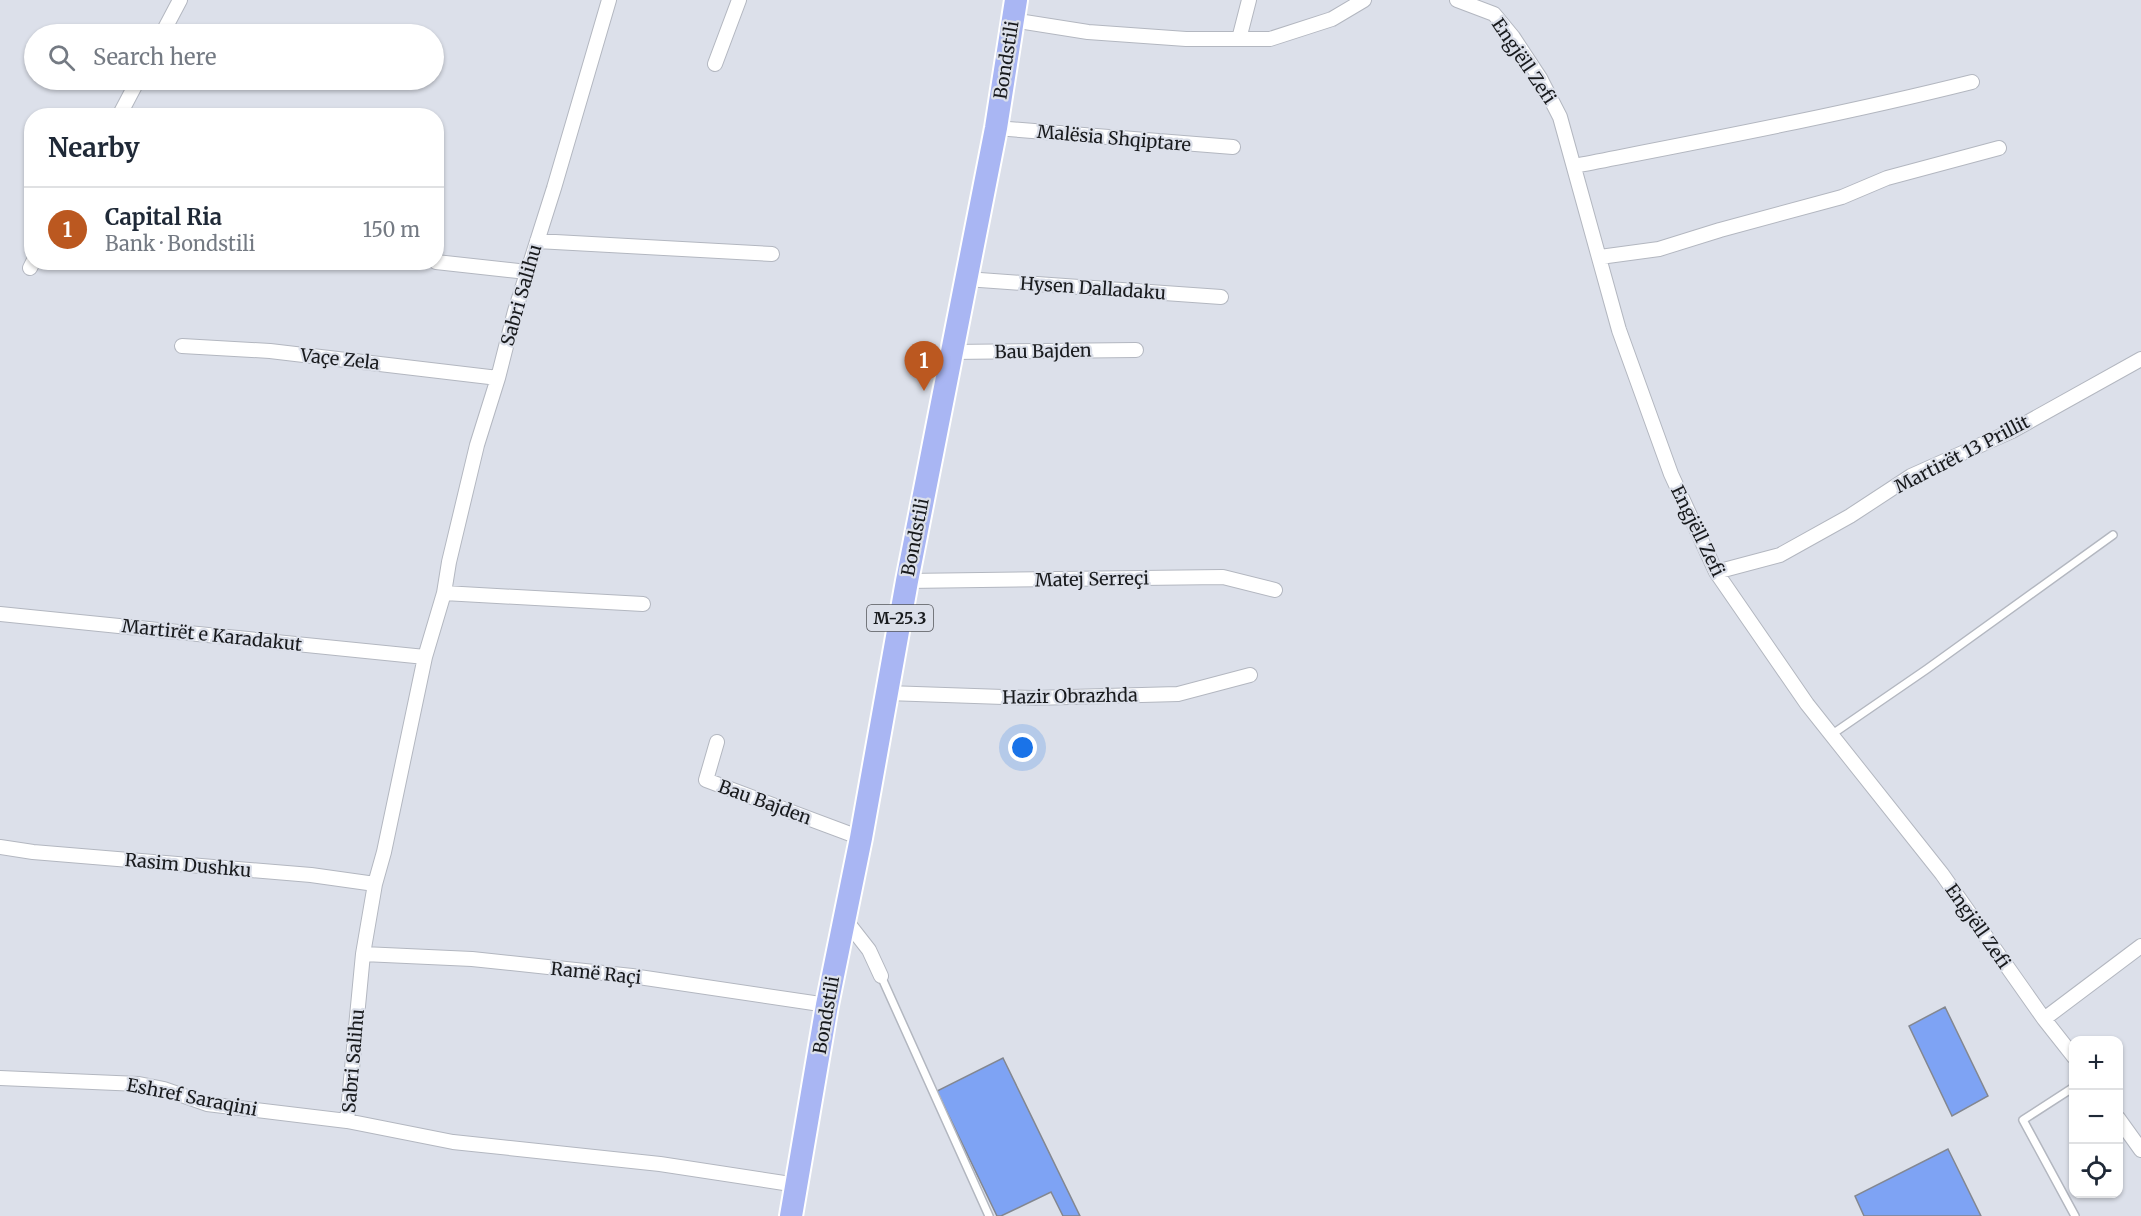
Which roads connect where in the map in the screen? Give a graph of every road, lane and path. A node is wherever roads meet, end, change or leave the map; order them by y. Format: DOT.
graph roads {
  1 [pos="180,0"];
  2 [pos="609,0"];
  3 [pos="739,0"];
  4 [pos="1249,0"];
  5 [pos="1364,0"];
  6 [pos="1457,0"];
  7 [pos="1014,10"];
  8 [pos="167,24"];
  9 [pos="1239,39"];
  10 [pos="716,64"];
  11 [pos="1971,82"];
  12 [pos="133,90"];
  13 [pos="123,108"];
  14 [pos="996,128"];
  15 [pos="1233,147"];
  16 [pos="1999,148"];
  17 [pos="1574,166"];
  18 [pos="537,241"];
  19 [pos="772,254"];
  20 [pos="1600,257"];
  21 [pos="444,263"];
  22 [pos="527,272"];
  23 [pos="966,279"];
  24 [pos="1221,297"];
  25 [pos="182,346"];
  26 [pos="1136,350"];
  27 [pos="951,352"];
  28 [pos="2141,359"];
  29 [pos="498,378"];
  30 [pos="2113,535"];
  31 [pos="1716,572"];
  32 [pos="907,581"];
  33 [pos="1275,590"];
  34 [pos="444,594"];
  35 [pos="643,604"];
  36 [pos="0,614"];
  37 [pos="425,657"];
  38 [pos="1250,675"];
  39 [pos="887,693"];
  40 [pos="1831,735"];
  41 [pos="717,742"];
  42 [pos="861,838"];
  43 [pos="0,847"];
  44 [pos="375,884"];
  45 [pos="844,918"];
  46 [pos="2141,946"];
  47 [pos="363,954"];
  48 [pos="881,976"];
  49 [pos="827,1005"];
  50 [pos="2044,1019"];
  51 [pos="2069,1053"];
  52 [pos="0,1078"];
  53 [pos="2069,1090"];
  54 [pos="347,1121"];
  55 [pos="2123,1124"];
  56 [pos="2140,1146"];
  57 [pos="797,1185"];
  58 [pos="791,1216"];
  59 [pos="989,1216"];
  60 [pos="2075,1216"];
  1 -- 8 [label="street"];
  2 -- 18 [label="street, Sabri Salihu"];
  3 -- 10 [label="street"];
  4 -- 9 [label="street"];
  5 -- 9 [label="street"];
  6 -- 17 [label="street, Engjëll Zefi"];
  7 -- 9 [label="street"];
  7 -- 14 [label="main road, Bondstili / M-25.3"];
  11 -- 17 [label="street"];
  12 -- 13 [label="street"];
  14 -- 15 [label="street, Malësia Shqiptare"];
  14 -- 23 [label="main road, Bondstili / M-25.3"];
  16 -- 20 [label="street"];
  17 -- 20 [label="street, Engjëll Zefi"];
  18 -- 19 [label="street"];
  18 -- 22 [label="street, Sabri Salihu"];
  20 -- 31 [label="street, Engjëll Zefi"];
  21 -- 22 [label="street"];
  22 -- 29 [label="street, Sabri Salihu"];
  23 -- 24 [label="street, Hysen Dalladaku"];
  23 -- 27 [label="main road, Bondstili / M-25.3"];
  25 -- 29 [label="street, Vaçe Zela"];
  26 -- 27 [label="street, Bau Bajden"];
  27 -- 32 [label="main road, Bondstili / M-25.3"];
  28 -- 31 [label="street, Martirët 13 Prillit"];
  29 -- 34 [label="street, Sabri Salihu"];
  30 -- 40 [label="lane"];
  31 -- 40 [label="street, Engjëll Zefi"];
  32 -- 33 [label="street, Matej Serreçi"];
  32 -- 39 [label="main road, Bondstili / M-25.3"];
  34 -- 35 [label="street"];
  34 -- 37 [label="street, Sabri Salihu"];
  36 -- 37 [label="street, Martirët e Karadakut"];
  37 -- 44 [label="street, Sabri Salihu"];
  38 -- 39 [label="street, Hazir Obrazhda"];
  39 -- 42 [label="main road, Bondstili / M-25.3"];
  40 -- 50 [label="street, Engjëll Zefi"];
  41 -- 42 [label="street, Bau Bajden"];
  42 -- 45 [label="main road, Bondstili / M-25.3"];
  43 -- 44 [label="street, Rasim Dushku"];
  44 -- 47 [label="street, Sabri Salihu"];
  45 -- 48 [label="street"];
  45 -- 49 [label="main road, Bondstili / M-25.3"];
  46 -- 50 [label="street"];
  47 -- 49 [label="street, Ramë Raçi"];
  47 -- 54 [label="street, Sabri Salihu"];
  48 -- 59 [label="lane"];
  49 -- 57 [label="main road, Bondstili / M-25.3"];
  50 -- 51 [label="street, Engjëll Zefi"];
  52 -- 54 [label="street, Eshref Saraqini"];
  53 -- 60 [label="lane"];
  54 -- 57 [label="street, Sabri Salihu"];
  55 -- 56 [label="street"];
  57 -- 58 [label="main road, Bondstili / M-25.3"];
}
